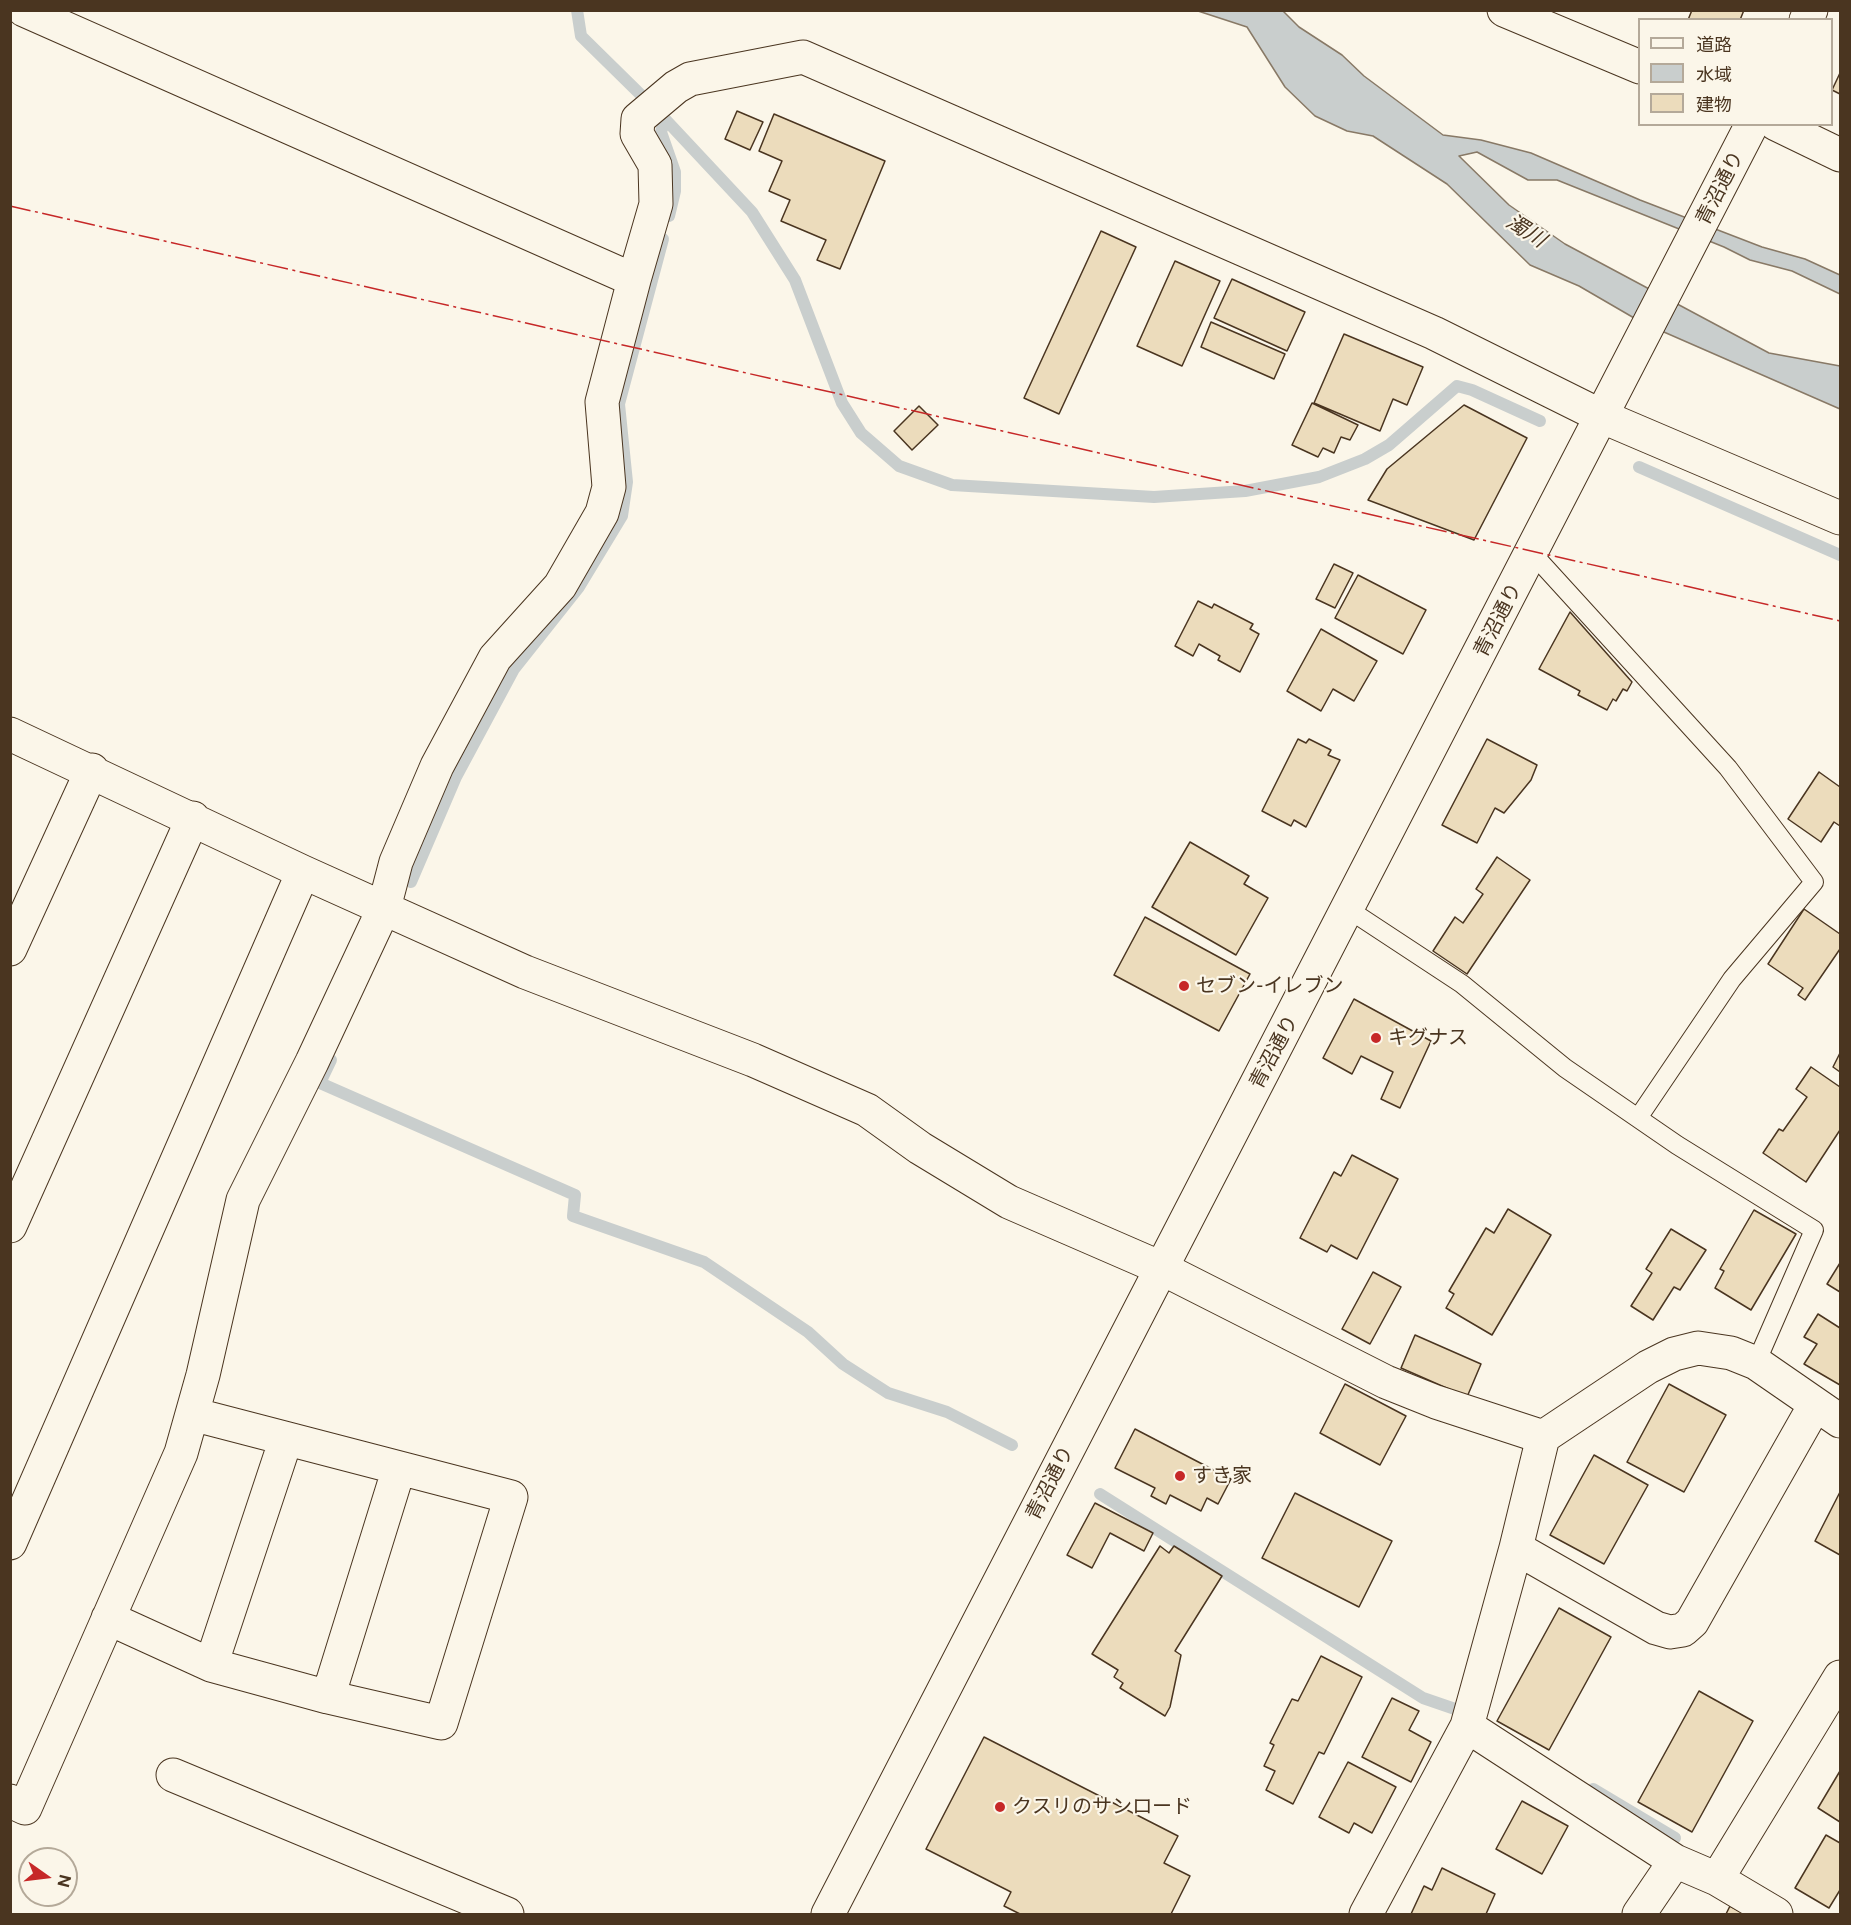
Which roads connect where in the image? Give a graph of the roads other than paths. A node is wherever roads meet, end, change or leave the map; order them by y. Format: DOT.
graph roads {
  1 [pos="24,10"];
  2 [pos="1504,10"];
  3 [pos="1638,66"];
  4 [pos="1760,126"];
  5 [pos="1840,155"];
  6 [pos="634,280"];
  7 [pos="1608,408"];
  8 [pos="1840,518"];
  9 [pos="1532,554"];
  10 [pos="10,734"];
  11 [pos="92,770"];
  12 [pos="193,818"];
  13 [pos="303,872"];
  14 [pos="384,908"];
  15 [pos="1348,909"];
  16 [pos="10,949"];
  17 [pos="1638,1118"];
  18 [pos="10,1226"];
  19 [pos="1161,1268"];
  20 [pos="1756,1364"];
  21 [pos="1828,1413"];
  22 [pos="192,1414"];
  23 [pos="1543,1437"];
  24 [pos="286,1439"];
  25 [pos="399,1468"];
  26 [pos="10,1543"];
  27 [pos="1516,1548"];
  28 [pos="108,1618"];
  29 [pos="212,1665"];
  30 [pos="1840,1677"];
  31 [pos="328,1696"];
  32 [pos="1467,1726"];
  33 [pos="173,1775"];
  34 [pos="10,1801"];
  35 [pos="1675,1861"];
  36 [pos="1717,1879"];
  37 [pos="507,1914"];
  38 [pos="828,1914"];
  39 [pos="1366,1914"];
  40 [pos="1639,1914"];
  41 [pos="1776,1914"];
  1 -- 6 [label="street"];
  2 -- 3 [label="street"];
  4 -- 5 [label="street"];
  4 -- 7 [label="street, 青沼通り"];
  6 -- 7 [label="street"];
  6 -- 14 [label="street"];
  7 -- 8 [label="street"];
  7 -- 9 [label="street, 青沼通り"];
  9 -- 15 [label="street, 青沼通り"];
  9 -- 17 [label="lane"];
  10 -- 11 [label="street"];
  11 -- 12 [label="street"];
  11 -- 16 [label="street"];
  12 -- 13 [label="street"];
  12 -- 18 [label="street"];
  13 -- 14 [label="street"];
  13 -- 26 [label="street"];
  14 -- 19 [label="street"];
  14 -- 22 [label="street"];
  15 -- 17 [label="lane"];
  15 -- 19 [label="street, 青沼通り"];
  17 -- 20 [label="lane"];
  19 -- 23 [label="street"];
  19 -- 38 [label="street, 青沼通り"];
  20 -- 21 [label="street"];
  20 -- 23 [label="street"];
  21 -- 27 [label="street"];
  22 -- 24 [label="street"];
  22 -- 28 [label="street"];
  23 -- 27 [label="street"];
  24 -- 25 [label="street"];
  24 -- 29 [label="street"];
  25 -- 31 [label="street"];
  25 -- 31 [label="street"];
  27 -- 32 [label="street"];
  28 -- 29 [label="street"];
  28 -- 34 [label="street"];
  29 -- 31 [label="street"];
  30 -- 36 [label="street"];
  32 -- 35 [label="street"];
  32 -- 39 [label="street"];
  33 -- 37 [label="street"];
  35 -- 36 [label="street"];
  35 -- 40 [label="street"];
  36 -- 41 [label="street"];
}
